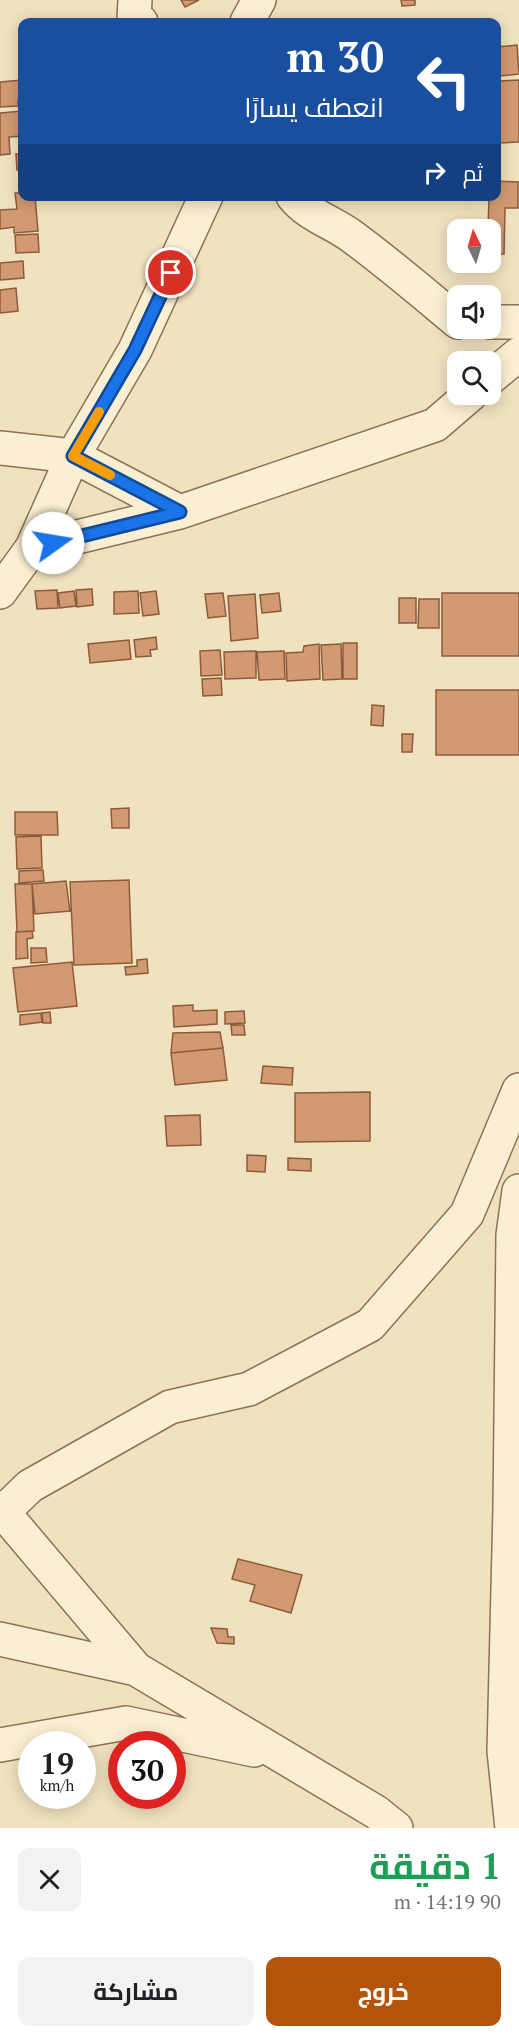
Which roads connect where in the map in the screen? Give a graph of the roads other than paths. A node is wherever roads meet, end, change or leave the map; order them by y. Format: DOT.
graph roads {
  1 [pos="135,0"];
  2 [pos="259,0"];
  3 [pos="134,18"];
  4 [pos="249,18"];
  5 [pos="204,201"];
  6 [pos="297,201"];
  7 [pos="447,313"];
  8 [pos="501,322"];
  9 [pos="519,322"];
  10 [pos="519,354"];
  11 [pos="501,369"];
  12 [pos="458,405"];
  13 [pos="0,448"];
  14 [pos="73,456"];
  15 [pos="180,512"];
  16 [pos="32,548"];
  17 [pos="0,592"];
  18 [pos="519,1090"];
  19 [pos="519,1191"];
  20 [pos="514,1507"];
  21 [pos="1,1512"];
  22 [pos="0,1639"];
  23 [pos="136,1669"];
  24 [pos="0,1745"];
  25 [pos="281,1755"];
  26 [pos="396,1828"];
  27 [pos="512,1828"];
  1 -- 3 [label="street"];
  2 -- 4 [label="street"];
  5 -- 14 [label="street"];
  6 -- 7 [label="street"];
  8 -- 9 [label="street"];
  10 -- 11 [label="street"];
  12 -- 15 [label="street"];
  13 -- 14 [label="street"];
  14 -- 15 [label="street"];
  14 -- 16 [label="street"];
  15 -- 16 [label="street"];
  16 -- 17 [label="street"];
  18 -- 21 [label="street"];
  19 -- 20 [label="street"];
  20 -- 27 [label="street"];
  21 -- 23 [label="street"];
  22 -- 23 [label="street"];
  23 -- 25 [label="street"];
  24 -- 25 [label="street"];
  25 -- 26 [label="street"];
}
